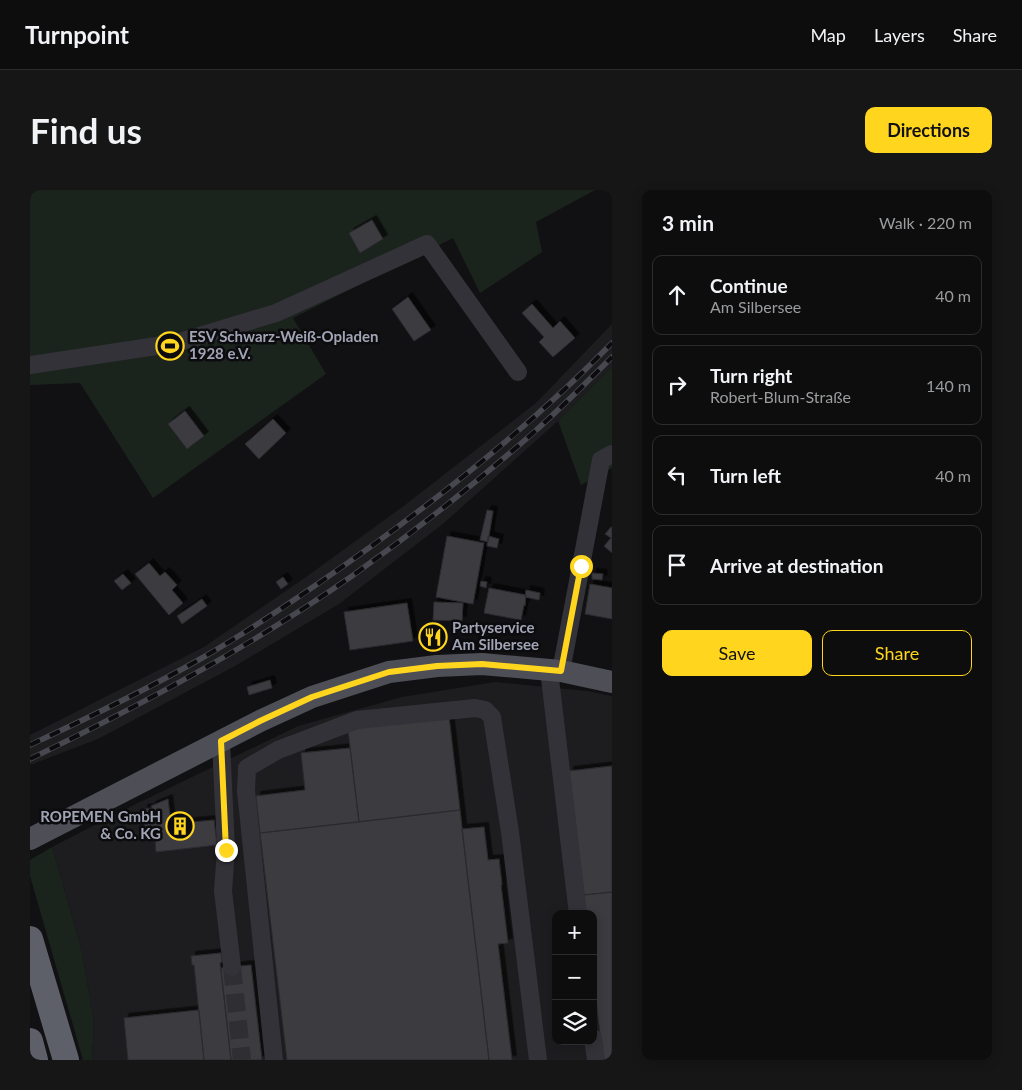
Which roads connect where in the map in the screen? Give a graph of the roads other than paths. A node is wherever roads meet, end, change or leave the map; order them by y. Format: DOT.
graph roads {
  1 [pos="30,365"];
  2 [pos="518,372"];
  3 [pos="612,454"];
  4 [pos="555,671"];
  5 [pos="612,682"];
  6 [pos="221,741"];
  7 [pos="30,839"];
  8 [pos="578,910"];
  9 [pos="30,939"];
  10 [pos="232,967"];
  11 [pos="30,1041"];
  12 [pos="594,1045"];
  13 [pos="36,1060"];
  14 [pos="66,1060"];
  15 [pos="274,1060"];
  16 [pos="538,1060"];
  17 [pos="596,1060"];
  1 -- 2 [label="lane"];
  3 -- 4 [label="lane"];
  4 -- 5 [label="main road"];
  4 -- 6 [label="main road"];
  4 -- 8 [label="lane"];
  6 -- 7 [label="main road"];
  6 -- 10 [label="lane"];
  9 -- 14 [label="highway"];
  11 -- 13 [label="highway"];
  12 -- 17 [label="lane"];
  15 -- 16 [label="lane"];
}
